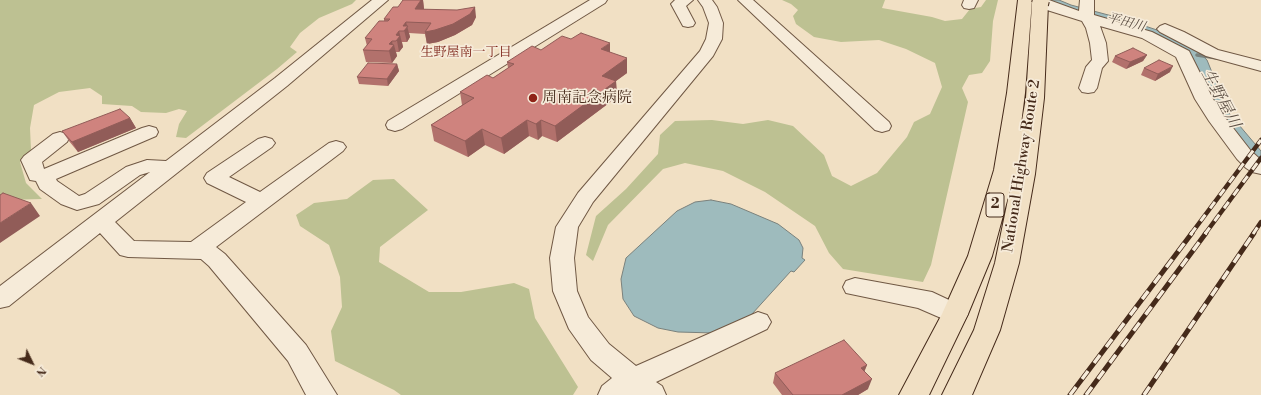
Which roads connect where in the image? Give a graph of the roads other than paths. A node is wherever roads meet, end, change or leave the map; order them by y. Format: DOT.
graph roads {
  1 [pos="381,0"];
  2 [pos="600,0"];
  3 [pos="686,0"];
  4 [pos="705,0"];
  5 [pos="745,0"];
  6 [pos="1036,1"];
  7 [pos="1084,8"];
  8 [pos="688,23"];
  9 [pos="1261,66"];
  10 [pos="1088,88"];
  11 [pos="395,125"];
  12 [pos="882,126"];
  13 [pos="149,132"];
  14 [pos="60,138"];
  15 [pos="265,143"];
  16 [pos="336,147"];
  17 [pos="170,167"];
  18 [pos="1259,168"];
  19 [pos="46,177"];
  20 [pos="261,201"];
  21 [pos="98,224"];
  22 [pos="197,250"];
  23 [pos="855,287"];
  24 [pos="0,299"];
  25 [pos="955,314"];
  26 [pos="758,322"];
  27 [pos="643,388"];
  28 [pos="323,395"];
  29 [pos="612,395"];
  30 [pos="914,395"];
  31 [pos="958,395"];
  1 -- 17 [label="street"];
  2 -- 11 [label="street"];
  3 -- 8 [label="street"];
  4 -- 27 [label="street"];
  5 -- 12 [label="street"];
  6 -- 7 [label="street"];
  6 -- 25 [label="highway, National Highway Route 2 / 2"];
  6 -- 31 [label="highway, National Highway Route 2 / 2"];
  7 -- 9 [label="street"];
  7 -- 10 [label="street"];
  7 -- 18 [label="street"];
  13 -- 19 [label="street"];
  14 -- 19 [label="street"];
  15 -- 20 [label="street"];
  16 -- 20 [label="street"];
  17 -- 19 [label="street"];
  17 -- 21 [label="street"];
  20 -- 22 [label="street"];
  21 -- 22 [label="street"];
  21 -- 24 [label="street"];
  22 -- 28 [label="street"];
  23 -- 25 [label="street"];
  25 -- 30 [label="highway, National Highway Route 2 / 2"];
  26 -- 27 [label="street"];
  27 -- 29 [label="street"];
}
